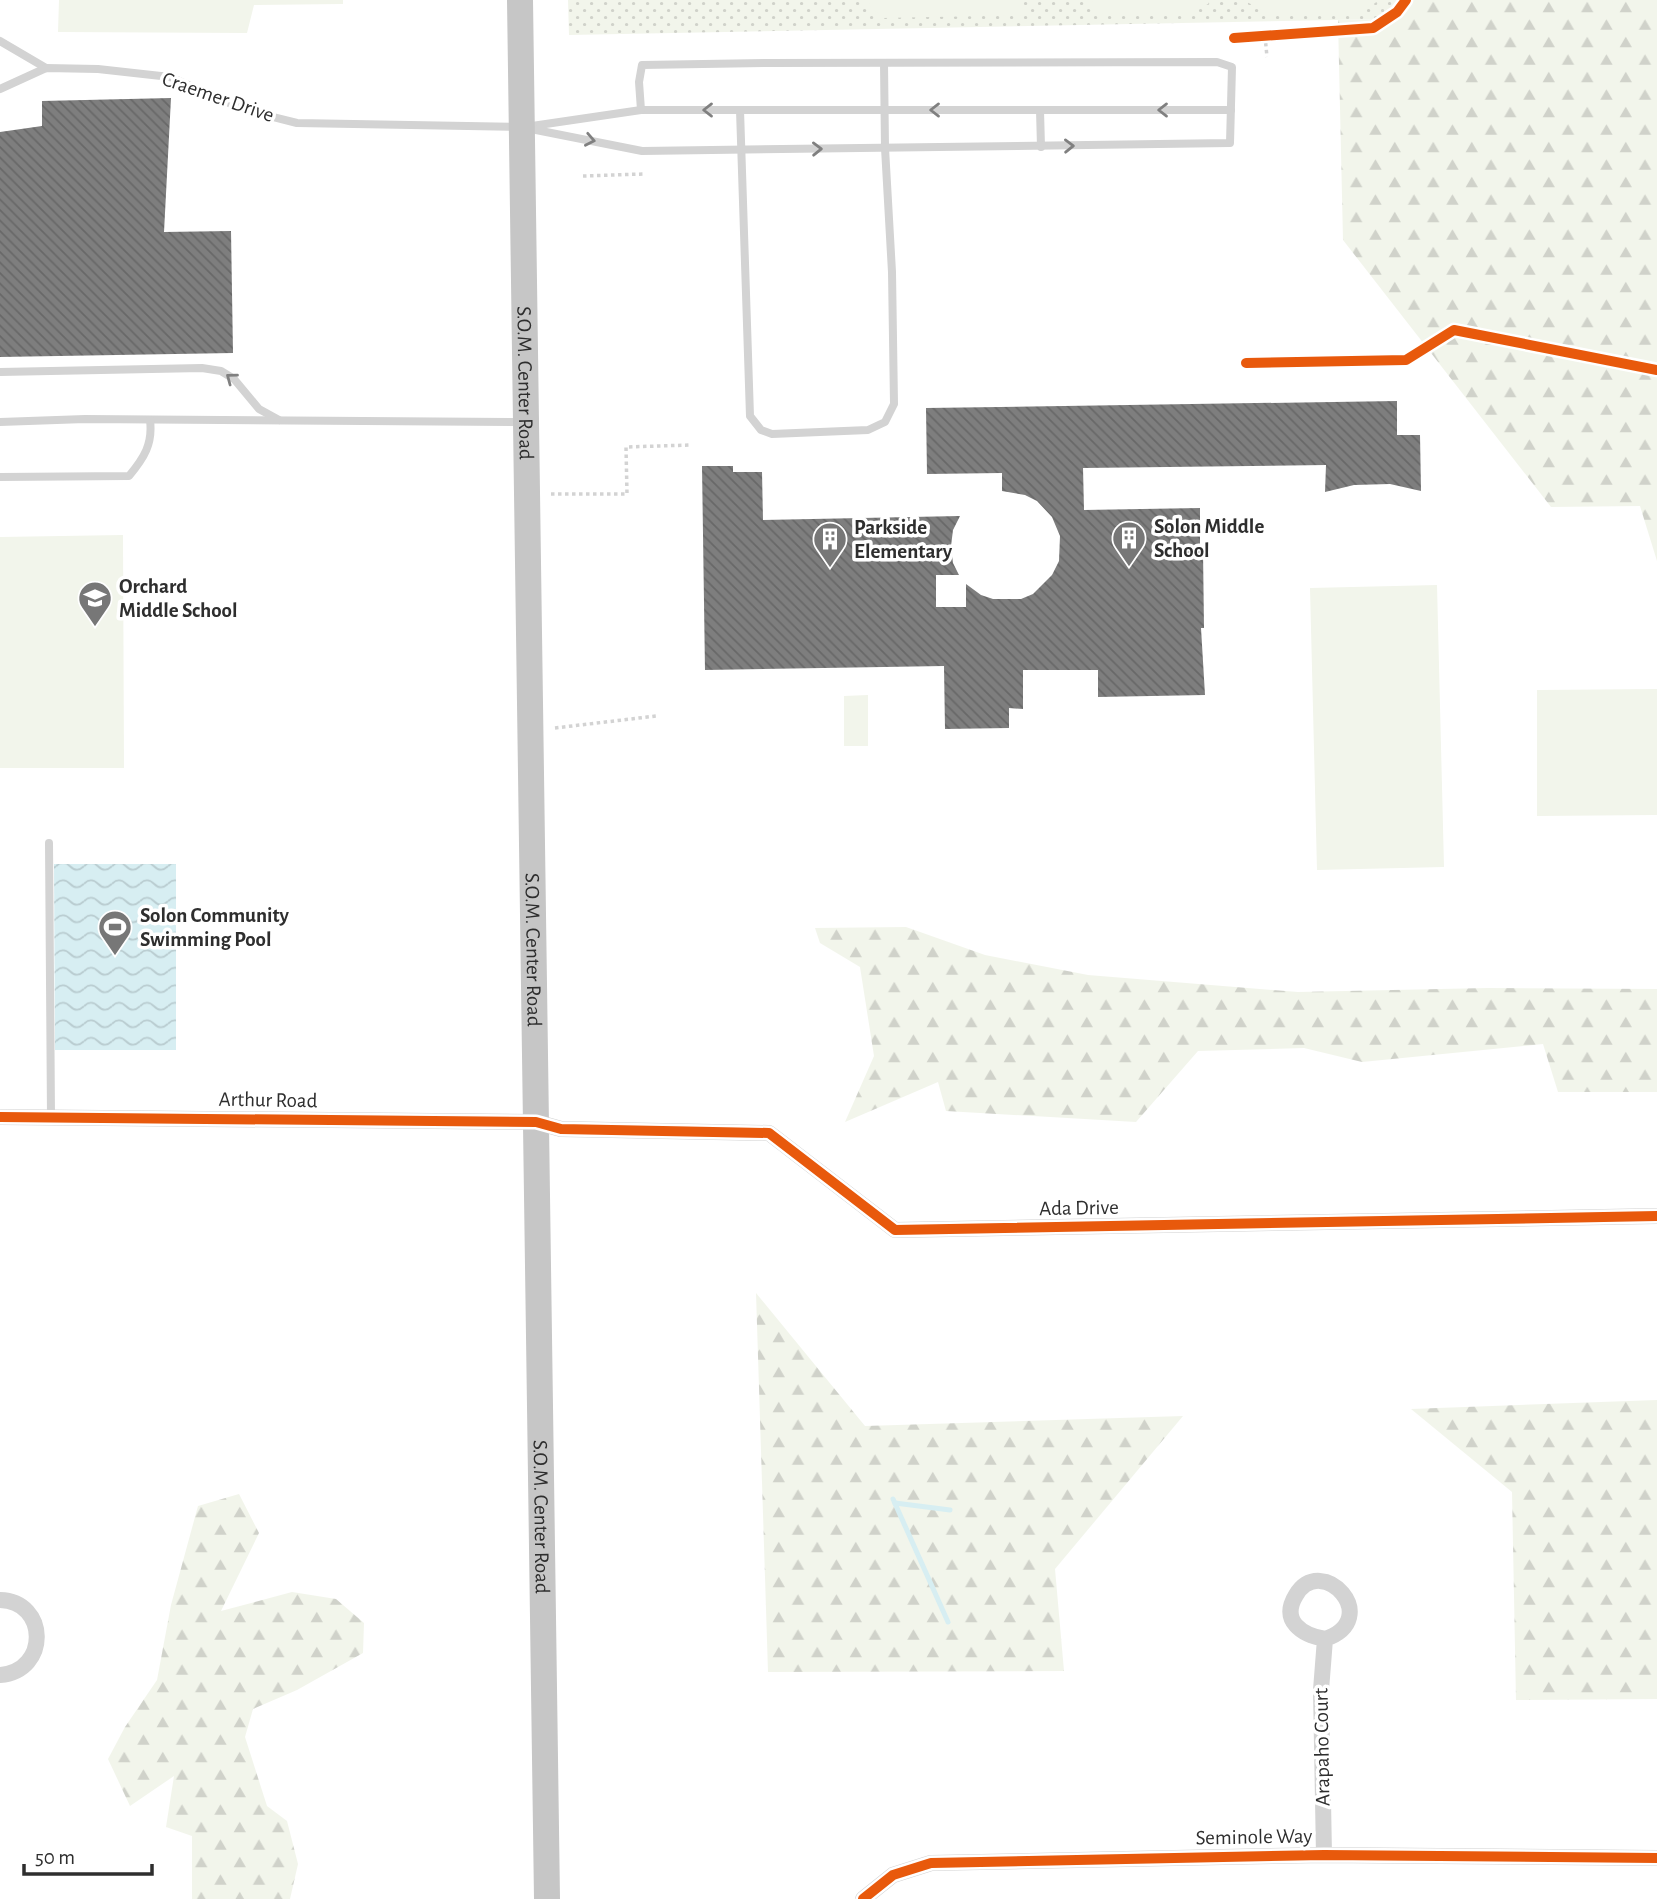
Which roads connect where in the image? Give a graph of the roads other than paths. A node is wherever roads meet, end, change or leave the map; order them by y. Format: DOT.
graph roads {
  1 [pos="520,0"];
  2 [pos="0,41"];
  3 [pos="884,63"];
  4 [pos="46,68"];
  5 [pos="0,89"];
  6 [pos="641,110"];
  7 [pos="740,110"];
  8 [pos="884,110"];
  9 [pos="1040,110"];
  10 [pos="1231,110"];
  11 [pos="523,127"];
  12 [pos="1041,146"];
  13 [pos="885,148"];
  14 [pos="743,150"];
  15 [pos="0,372"];
  16 [pos="150,420"];
  17 [pos="282,421"];
  18 [pos="0,422"];
  19 [pos="526,422"];
  20 [pos="0,477"];
  21 [pos="49,843"];
  22 [pos="0,1116"];
  23 [pos="51,1117"];
  24 [pos="536,1122"];
  25 [pos="1657,1216"];
  26 [pos="0,1600"];
  27 [pos="1325,1639"];
  28 [pos="0,1675"];
  29 [pos="1324,1855"];
  30 [pos="1657,1858"];
  31 [pos="547,1899"];
  32 [pos="863,1899"];
  1 -- 11 [label="main road, S.O.M. Center Road"];
  2 -- 4 [label="lane"];
  3 -- 6 [label="lane"];
  3 -- 8 [label="lane"];
  3 -- 10 [label="lane"];
  4 -- 5 [label="lane, Craemer Drive"];
  4 -- 11 [label="lane, Craemer Drive"];
  7 -- 6 [label="lane, one-way"];
  6 -- 11 [label="lane"];
  7 -- 8 [label="lane"];
  7 -- 14 [label="lane"];
  9 -- 8 [label="lane, one-way"];
  8 -- 13 [label="lane"];
  10 -- 9 [label="lane, one-way"];
  9 -- 12 [label="lane"];
  12 -- 10 [label="lane, one-way"];
  11 -- 14 [label="lane, one-way"];
  11 -- 19 [label="main road, S.O.M. Center Road"];
  12 -- 13 [label="lane"];
  14 -- 13 [label="lane, one-way"];
  13 -- 14 [label="lane"];
  17 -- 15 [label="lane, one-way"];
  16 -- 17 [label="lane"];
  16 -- 18 [label="lane"];
  16 -- 20 [label="lane"];
  17 -- 19 [label="lane"];
  19 -- 24 [label="main road, S.O.M. Center Road"];
  21 -- 23 [label="lane"];
  22 -- 23 [label="street, Arthur Road"];
  23 -- 24 [label="street, Arthur Road"];
  24 -- 25 [label="street, Ada Drive"];
  24 -- 31 [label="main road, S.O.M. Center Road"];
  26 -- 28 [label="street"];
  27 -- 29 [label="street, Arapaho Court"];
  29 -- 30 [label="street, Seminole Way"];
  29 -- 32 [label="street, Seminole Way"];
}
